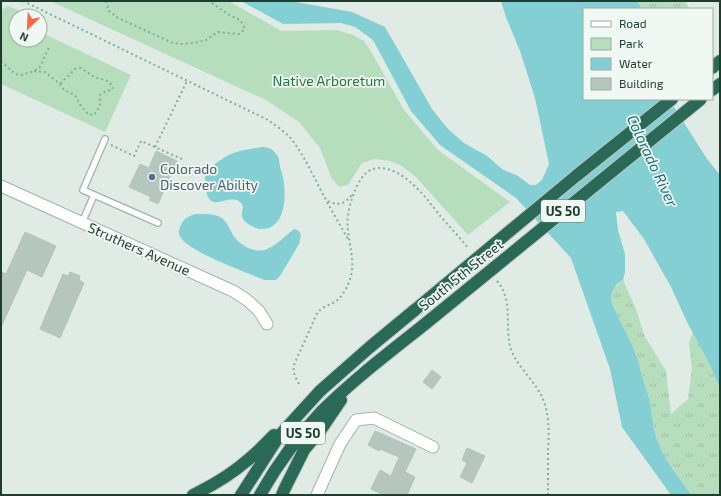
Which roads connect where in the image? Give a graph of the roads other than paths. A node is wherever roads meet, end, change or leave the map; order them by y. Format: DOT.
graph roads {
  1 [pos="671,100"];
  2 [pos="701,100"];
  3 [pos="104,140"];
  4 [pos="1,186"];
  5 [pos="94,195"];
  6 [pos="82,223"];
  7 [pos="158,223"];
  8 [pos="267,324"];
  9 [pos="356,380"];
  10 [pos="310,402"];
  11 [pos="433,448"];
  12 [pos="194,495"];
  13 [pos="242,495"];
  14 [pos="260,495"];
  15 [pos="282,495"];
  16 [pos="317,495"];
  1 -- 10 [label="highway, South 5th Street / US 50, bridge"];
  2 -- 9 [label="highway, South 5th Street / US 50, bridge"];
  3 -- 5 [label="lane"];
  4 -- 6 [label="street, Struthers Avenue"];
  5 -- 6 [label="lane"];
  5 -- 7 [label="lane"];
  6 -- 8 [label="street, Struthers Avenue"];
  9 -- 14 [label="highway, South 5th Street / US 50"];
  9 -- 15 [label="highway"];
  10 -- 12 [label="highway"];
  10 -- 13 [label="highway, South 5th Street / US 50"];
  11 -- 16 [label="street"];
}
